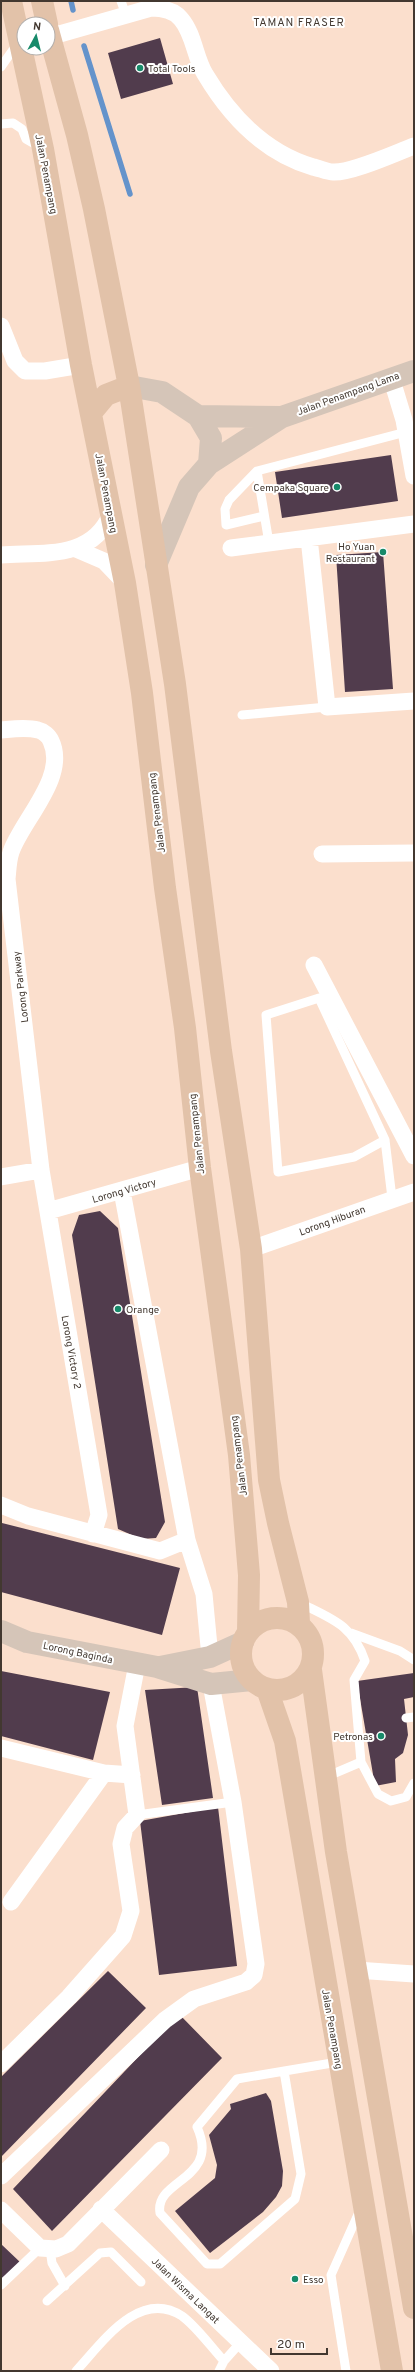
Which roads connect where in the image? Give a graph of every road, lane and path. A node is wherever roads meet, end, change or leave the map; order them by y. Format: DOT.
graph roads {
  1 [pos="12,1"];
  2 [pos="42,1"];
  3 [pos="124,8"];
  4 [pos="45,16"];
  5 [pos="16,20"];
  6 [pos="56,28"];
  7 [pos="16,45"];
  8 [pos="23,56"];
  9 [pos="55,56"];
  10 [pos="1,67"];
  11 [pos="1,124"];
  12 [pos="414,146"];
  13 [pos="42,149"];
  14 [pos="1,326"];
  15 [pos="82,365"];
  16 [pos="414,370"];
  17 [pos="391,377"];
  18 [pos="129,386"];
  19 [pos="91,413"];
  20 [pos="198,416"];
  21 [pos="282,417"];
  22 [pos="405,426"];
  23 [pos="209,464"];
  24 [pos="257,471"];
  25 [pos="414,476"];
  26 [pos="111,514"];
  27 [pos="264,516"];
  28 [pos="414,524"];
  29 [pos="309,538"];
  30 [pos="269,543"];
  31 [pos="231,548"];
  32 [pos="76,549"];
  33 [pos="1,555"];
  34 [pos="156,565"];
  35 [pos="125,583"];
  36 [pos="414,701"];
  37 [pos="327,707"];
  38 [pos="242,715"];
  39 [pos="1,730"];
  40 [pos="414,853"];
  41 [pos="322,854"];
  42 [pos="314,964"];
  43 [pos="216,1004"];
  44 [pos="185,1028"];
  45 [pos="385,1140"];
  46 [pos="414,1156"];
  47 [pos="200,1168"];
  48 [pos="41,1170"];
  49 [pos="1,1176"];
  50 [pos="122,1191"];
  51 [pos="414,1192"];
  52 [pos="392,1198"];
  53 [pos="48,1211"];
  54 [pos="251,1249"];
  55 [pos="1,1505"];
  56 [pos="93,1534"];
  57 [pos="187,1540"];
  58 [pos="298,1602"];
  59 [pos="299,1624"];
  60 [pos="1,1632"];
  61 [pos="351,1633"];
  62 [pos="245,1637"];
  63 [pos="210,1657"];
  64 [pos="414,1660"];
  65 [pos="147,1666"];
  66 [pos="311,1670"];
  67 [pos="211,1684"];
  68 [pos="260,1684"];
  69 [pos="1,1748"];
  70 [pos="361,1762"];
  71 [pos="104,1773"];
  72 [pos="132,1775"];
  73 [pos="325,1777"];
  74 [pos="414,1783"];
  75 [pos="233,1802"];
  76 [pos="137,1815"];
  77 [pos="11,1902"];
  78 [pos="356,1970"];
  79 [pos="414,1974"];
  80 [pos="338,2062"];
  81 [pos="1,2064"];
  82 [pos="284,2071"];
  83 [pos="161,2150"];
  84 [pos="1,2176"];
  85 [pos="363,2203"];
  86 [pos="101,2209"];
  87 [pos="1,2210"];
  88 [pos="401,2237"];
  89 [pos="45,2248"];
  90 [pos="414,2280"];
  91 [pos="141,2282"];
  92 [pos="1,2285"];
  93 [pos="65,2286"];
  94 [pos="47,2301"];
  95 [pos="414,2308"];
  96 [pos="241,2342"];
  97 [pos="224,2361"];
  98 [pos="266,2369"];
  99 [pos="76,2371"];
  100 [pos="219,2371"];
  101 [pos="346,2371"];
  102 [pos="392,2371"];
  1 -- 5 [label="main road, Jalan Penampang"];
  2 -- 4 [label="main road"];
  3 -- 6 [label="street"];
  3 -- 12 [label="street"];
  7 -- 10 [label="lane"];
  8 -- 13 [label="main road, Jalan Penampang"];
  9 -- 18 [label="main road"];
  11 -- 13 [label="lane"];
  13 -- 15 [label="main road, Jalan Penampang"];
  14 -- 15 [label="street"];
  15 -- 19 [label="main road, Jalan Penampang"];
  16 -- 17 [label="main road, Jalan Penampang Lama"];
  17 -- 21 [label="main road, Jalan Penampang Lama"];
  17 -- 22 [label="street"];
  18 -- 19 [label="main road"];
  18 -- 20 [label="main road"];
  18 -- 34 [label="main road"];
  19 -- 26 [label="main road, Jalan Penampang"];
  20 -- 21 [label="main road, Jalan Penampang Lama"];
  20 -- 23 [label="main road"];
  21 -- 23 [label="main road, Jalan Penampang Lama"];
  22 -- 24 [label="lane"];
  22 -- 25 [label="street"];
  23 -- 34 [label="main road, Jalan Penampang Lama"];
  24 -- 27 [label="lane"];
  24 -- 27 [label="lane"];
  26 -- 32 [label="street"];
  26 -- 35 [label="main road, Jalan Penampang"];
  27 -- 30 [label="lane"];
  28 -- 29 [label="street"];
  29 -- 30 [label="street"];
  29 -- 37 [label="street"];
  30 -- 31 [label="street"];
  32 -- 33 [label="street"];
  32 -- 35 [label="street"];
  34 -- 43 [label="main road"];
  35 -- 44 [label="main road, Jalan Penampang"];
  36 -- 37 [label="street"];
  37 -- 38 [label="lane"];
  39 -- 48 [label="street, Lorong Parkway"];
  40 -- 41 [label="street"];
  42 -- 46 [label="street"];
  43 -- 44 [label="main road"];
  43 -- 54 [label="main road"];
  44 -- 47 [label="main road, Jalan Penampang"];
  45 -- 45 [label="lane"];
  45 -- 52 [label="lane"];
  47 -- 50 [label="street, Lorong Victory"];
  47 -- 62 [label="main road, Jalan Penampang"];
  48 -- 49 [label="street"];
  48 -- 53 [label="street, Lorong Victory 2"];
  50 -- 53 [label="street, Lorong Victory"];
  50 -- 57 [label="street"];
  51 -- 52 [label="street, Lorong Hiburan"];
  52 -- 54 [label="street, Lorong Hiburan"];
  53 -- 56 [label="street, Lorong Victory 2"];
  54 -- 58 [label="main road"];
  55 -- 56 [label="street"];
  56 -- 57 [label="street"];
  57 -- 63 [label="street"];
  58 -- 59 [label="main road"];
  58 -- 61 [label="lane"];
  59 -- 62 [label="main road"];
  59 -- 66 [label="main road"];
  60 -- 65 [label="main road, Lorong Baginda"];
  61 -- 64 [label="lane"];
  61 -- 70 [label="lane"];
  62 -- 63 [label="main road, Lorong Baginda"];
  62 -- 68 [label="main road"];
  63 -- 65 [label="main road, Lorong Baginda"];
  65 -- 67 [label="main road, Lorong Baginda"];
  65 -- 72 [label="street"];
  66 -- 68 [label="main road"];
  66 -- 73 [label="main road"];
  67 -- 68 [label="main road, Lorong Baginda"];
  67 -- 75 [label="street"];
  68 -- 80 [label="main road, Jalan Penampang"];
  69 -- 71 [label="street"];
  70 -- 73 [label="lane"];
  70 -- 74 [label="lane"];
  71 -- 72 [label="street"];
  71 -- 77 [label="street"];
  72 -- 76 [label="street"];
  73 -- 78 [label="main road"];
  75 -- 76 [label="lane"];
  75 -- 84 [label="street"];
  76 -- 81 [label="street"];
  78 -- 79 [label="street"];
  78 -- 88 [label="main road"];
  80 -- 82 [label="lane"];
  80 -- 85 [label="main road, Jalan Penampang"];
  82 -- 82 [label="lane"];
  83 -- 86 [label="street"];
  85 -- 101 [label="lane"];
  85 -- 102 [label="main road, Jalan Penampang"];
  86 -- 89 [label="street"];
  86 -- 96 [label="street, Jalan Wisma Langat"];
  87 -- 89 [label="street"];
  88 -- 90 [label="lane"];
  88 -- 95 [label="main road"];
  89 -- 92 [label="lane"];
  89 -- 93 [label="lane"];
  91 -- 93 [label="lane"];
  93 -- 94 [label="lane"];
  96 -- 97 [label="lane"];
  96 -- 98 [label="street, Jalan Wisma Langat"];
  97 -- 99 [label="lane"];
  97 -- 100 [label="lane"];
}
